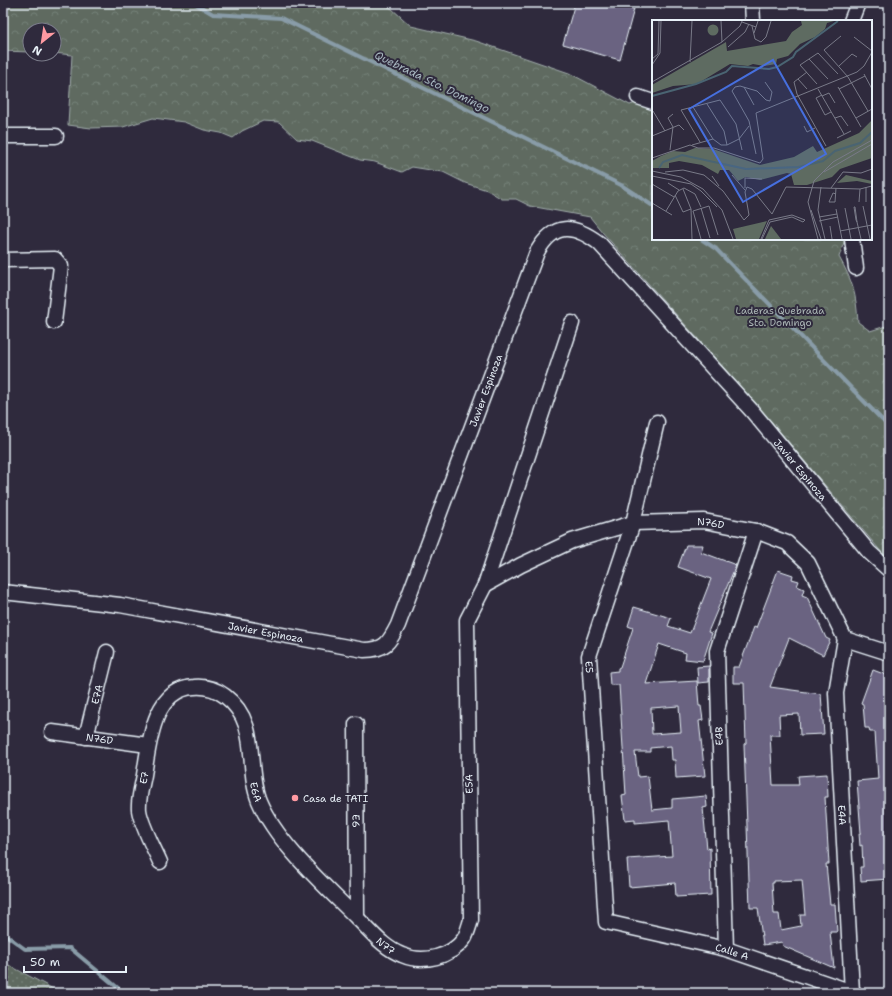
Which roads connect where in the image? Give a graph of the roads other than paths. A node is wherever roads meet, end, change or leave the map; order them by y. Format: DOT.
graph roads {
  1 [pos="752,3"];
  2 [pos="858,3"];
  3 [pos="753,20"];
  4 [pos="852,20"];
  5 [pos="638,96"];
  6 [pos="652,102"];
  7 [pos="3,136"];
  8 [pos="56,136"];
  9 [pos="852,240"];
  10 [pos="3,260"];
  11 [pos="856,268"];
  12 [pos="54,322"];
  13 [pos="572,322"];
  14 [pos="657,422"];
  15 [pos="633,523"];
  16 [pos="756,531"];
  17 [pos="889,570"];
  18 [pos="486,585"];
  19 [pos="3,592"];
  20 [pos="845,638"];
  21 [pos="107,652"];
  22 [pos="889,653"];
  23 [pos="172,696"];
  24 [pos="356,724"];
  25 [pos="52,732"];
  26 [pos="86,737"];
  27 [pos="148,744"];
  28 [pos="160,862"];
  29 [pos="357,918"];
  30 [pos="606,922"];
  31 [pos="726,949"];
  32 [pos="423,960"];
  33 [pos="853,992"];
  1 -- 3 [label="street"];
  2 -- 4 [label="street"];
  5 -- 6 [label="street"];
  7 -- 8 [label="street"];
  9 -- 11 [label="street"];
  10 -- 12 [label="street"];
  13 -- 18 [label="street, E5A"];
  14 -- 15 [label="street, E5"];
  15 -- 16 [label="street, N76D"];
  15 -- 18 [label="street, N76D"];
  15 -- 30 [label="street, E5"];
  16 -- 20 [label="street, N76D"];
  16 -- 31 [label="street, E4B"];
  17 -- 19 [label="street, Javier Espinoza"];
  18 -- 32 [label="street, E5A"];
  20 -- 22 [label="street"];
  20 -- 33 [label="street, E4A"];
  21 -- 26 [label="street, E7A"];
  23 -- 27 [label="street, E7"];
  23 -- 29 [label="street, E6A"];
  24 -- 29 [label="street, E6"];
  25 -- 26 [label="street, N76D"];
  26 -- 27 [label="street, N76D"];
  27 -- 28 [label="street, E7"];
  29 -- 32 [label="street, N77"];
  30 -- 31 [label="street, Calle A"];
  31 -- 33 [label="street, Calle A"];
}
